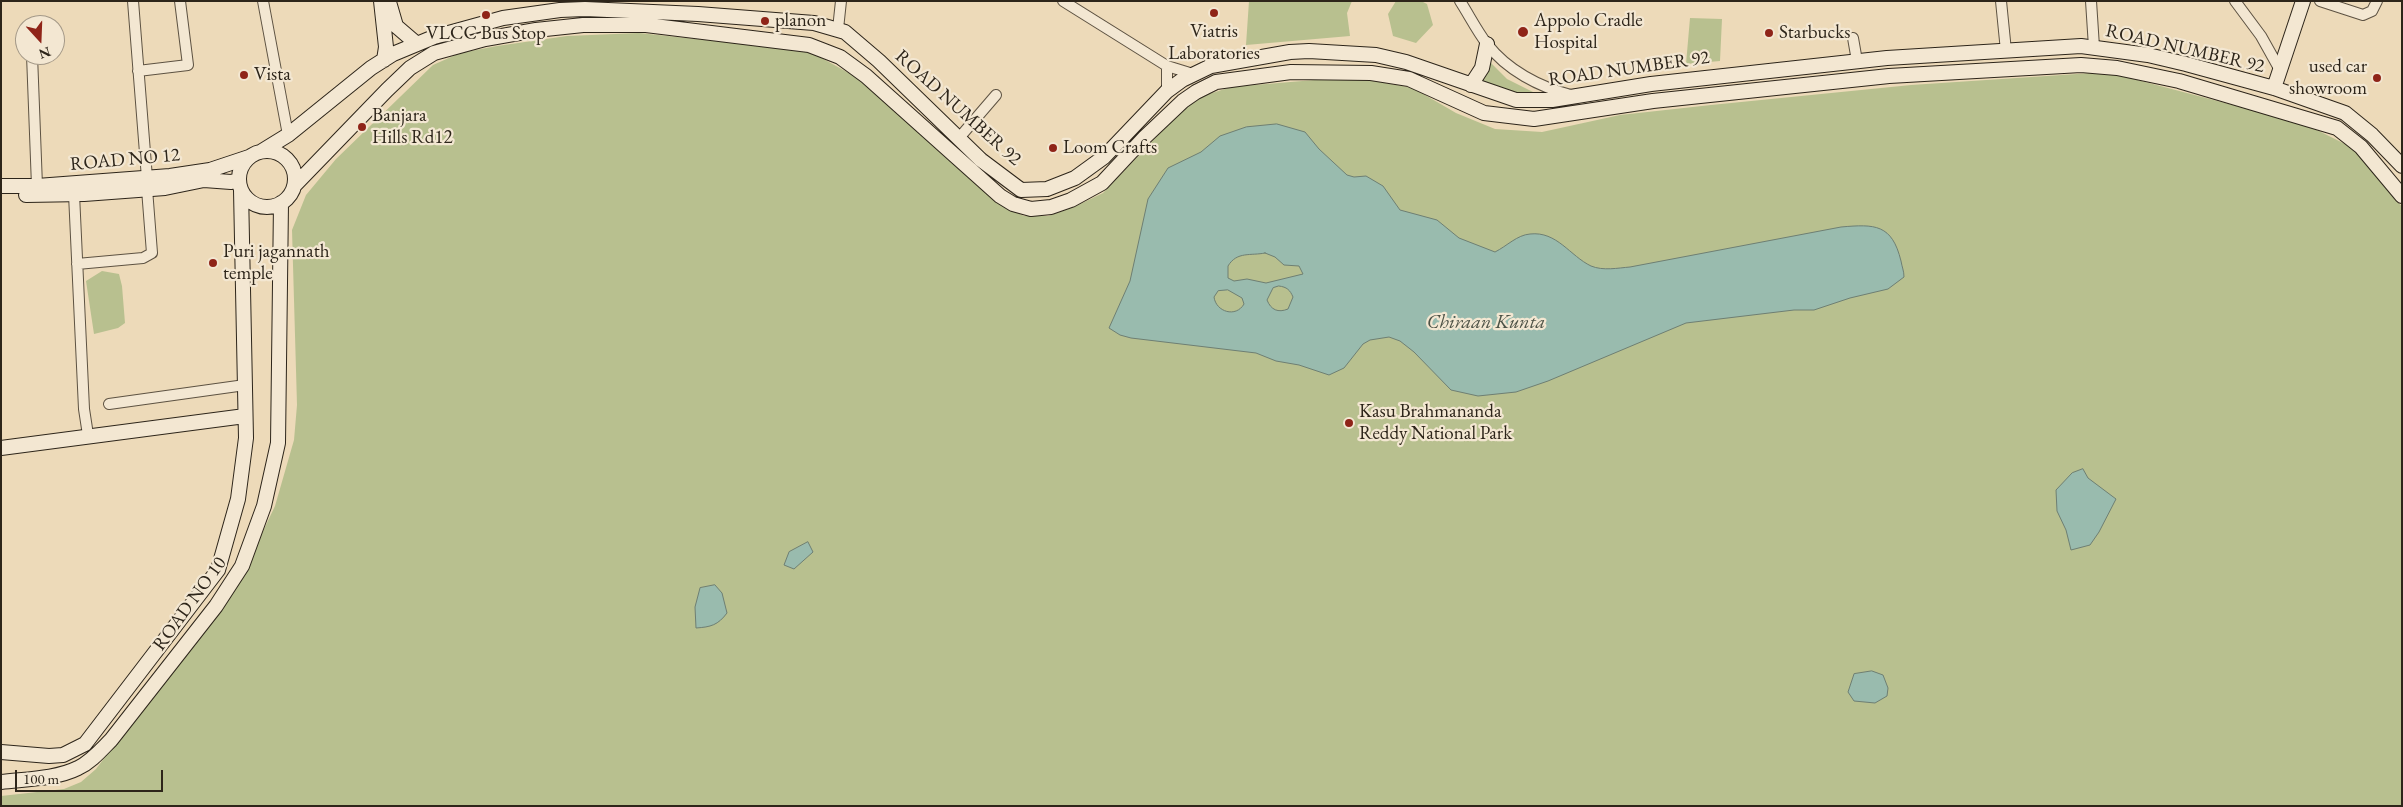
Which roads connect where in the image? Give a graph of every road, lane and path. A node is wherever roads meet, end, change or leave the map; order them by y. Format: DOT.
graph roads {
  1 [pos="133,1"];
  2 [pos="180,1"];
  3 [pos="263,1"];
  4 [pos="381,1"];
  5 [pos="389,1"];
  6 [pos="841,1"];
  7 [pos="1063,1"];
  8 [pos="1460,1"];
  9 [pos="2001,1"];
  10 [pos="2091,1"];
  11 [pos="2235,1"];
  12 [pos="2303,1"];
  13 [pos="2320,1"];
  14 [pos="2377,1"];
  15 [pos="698,14"];
  16 [pos="504,18"];
  17 [pos="838,29"];
  18 [pos="696,30"];
  19 [pos="506,35"];
  20 [pos="1853,38"];
  21 [pos="417,44"];
  22 [pos="1487,44"];
  23 [pos="2094,48"];
  24 [pos="2006,50"];
  25 [pos="1881,59"];
  26 [pos="384,60"];
  27 [pos="1857,62"];
  28 [pos="32,65"];
  29 [pos="1167,66"];
  30 [pos="2280,70"];
  31 [pos="138,71"];
  32 [pos="1193,74"];
  33 [pos="1885,77"];
  34 [pos="1471,85"];
  35 [pos="2274,88"];
  36 [pos="1166,91"];
  37 [pos="996,95"];
  38 [pos="1574,96"];
  39 [pos="288,135"];
  40 [pos="959,138"];
  41 [pos="256,154"];
  42 [pos="2402,166"];
  43 [pos="147,184"];
  44 [pos="240,185"];
  45 [pos="295,185"];
  46 [pos="1,186"];
  47 [pos="37,186"];
  48 [pos="2398,186"];
  49 [pos="1,194"];
  50 [pos="74,194"];
  51 [pos="281,203"];
  52 [pos="77,264"];
  53 [pos="245,385"];
  54 [pos="109,404"];
  55 [pos="245,416"];
  56 [pos="88,435"];
  57 [pos="1,448"];
  58 [pos="1,752"];
  59 [pos="63,755"];
  60 [pos="68,772"];
  61 [pos="1,782"];
  1 -- 31 [label="street"];
  2 -- 31 [label="street"];
  3 -- 39 [label="street"];
  4 -- 26 [label="main road"];
  5 -- 21 [label="main road"];
  6 -- 17 [label="street"];
  7 -- 29 [label="street"];
  8 -- 22 [label="street"];
  9 -- 24 [label="street"];
  10 -- 23 [label="street"];
  11 -- 30 [label="street"];
  12 -- 30 [label="main road"];
  13 -- 14 [label="street"];
  15 -- 16 [label="main road, ROAD NUMBER 92"];
  15 -- 17 [label="main road, ROAD NUMBER 92"];
  15 -- 18 [label="main road"];
  16 -- 19 [label="main road"];
  16 -- 21 [label="main road, ROAD NUMBER 92"];
  17 -- 40 [label="main road, ROAD NUMBER 92"];
  18 -- 19 [label="main road, ROAD NUMBER 92"];
  18 -- 33 [label="main road, ROAD NUMBER 92"];
  19 -- 45 [label="main road, ROAD NUMBER 92"];
  20 -- 27 [label="street"];
  21 -- 26 [label="main road, ROAD NUMBER 92"];
  22 -- 34 [label="main road"];
  22 -- 38 [label="street"];
  23 -- 24 [label="main road, ROAD NUMBER 92"];
  23 -- 35 [label="main road, ROAD NUMBER 92"];
  24 -- 25 [label="main road, ROAD NUMBER 92"];
  25 -- 27 [label="main road, ROAD NUMBER 92"];
  25 -- 33 [label="main road"];
  26 -- 39 [label="main road, ROAD NUMBER 92"];
  27 -- 38 [label="main road, ROAD NUMBER 92"];
  28 -- 47 [label="street"];
  29 -- 32 [label="street"];
  29 -- 36 [label="street"];
  30 -- 35 [label="main road"];
  31 -- 43 [label="street"];
  32 -- 34 [label="main road, ROAD NUMBER 92"];
  32 -- 36 [label="main road, ROAD NUMBER 92"];
  33 -- 48 [label="main road, ROAD NUMBER 92"];
  34 -- 38 [label="main road, ROAD NUMBER 92"];
  35 -- 42 [label="main road, ROAD NUMBER 92"];
  36 -- 40 [label="main road, ROAD NUMBER 92"];
  37 -- 40 [label="street"];
  39 -- 41 [label="main road, ROAD NUMBER 92"];
  41 -- 43 [label="main road, ROAD NO 12"];
  41 -- 44 [label="main road"];
  41 -- 45 [label="main road"];
  43 -- 44 [label="main road"];
  43 -- 47 [label="main road, ROAD NO 12"];
  43 -- 50 [label="main road"];
  43 -- 52 [label="street"];
  44 -- 51 [label="main road"];
  44 -- 53 [label="main road, ROAD NO 10"];
  45 -- 51 [label="main road"];
  46 -- 47 [label="main road, ROAD NO 12"];
  49 -- 50 [label="main road"];
  50 -- 52 [label="street"];
  51 -- 60 [label="main road, ROAD NO 10"];
  52 -- 56 [label="street"];
  53 -- 54 [label="street"];
  53 -- 55 [label="main road, ROAD NO 10"];
  55 -- 56 [label="main road"];
  55 -- 59 [label="main road, ROAD NO 10"];
  56 -- 57 [label="main road"];
  58 -- 59 [label="main road, ROAD NO 10"];
  59 -- 60 [label="main road"];
  60 -- 61 [label="main road, ROAD NO 10"];
}
